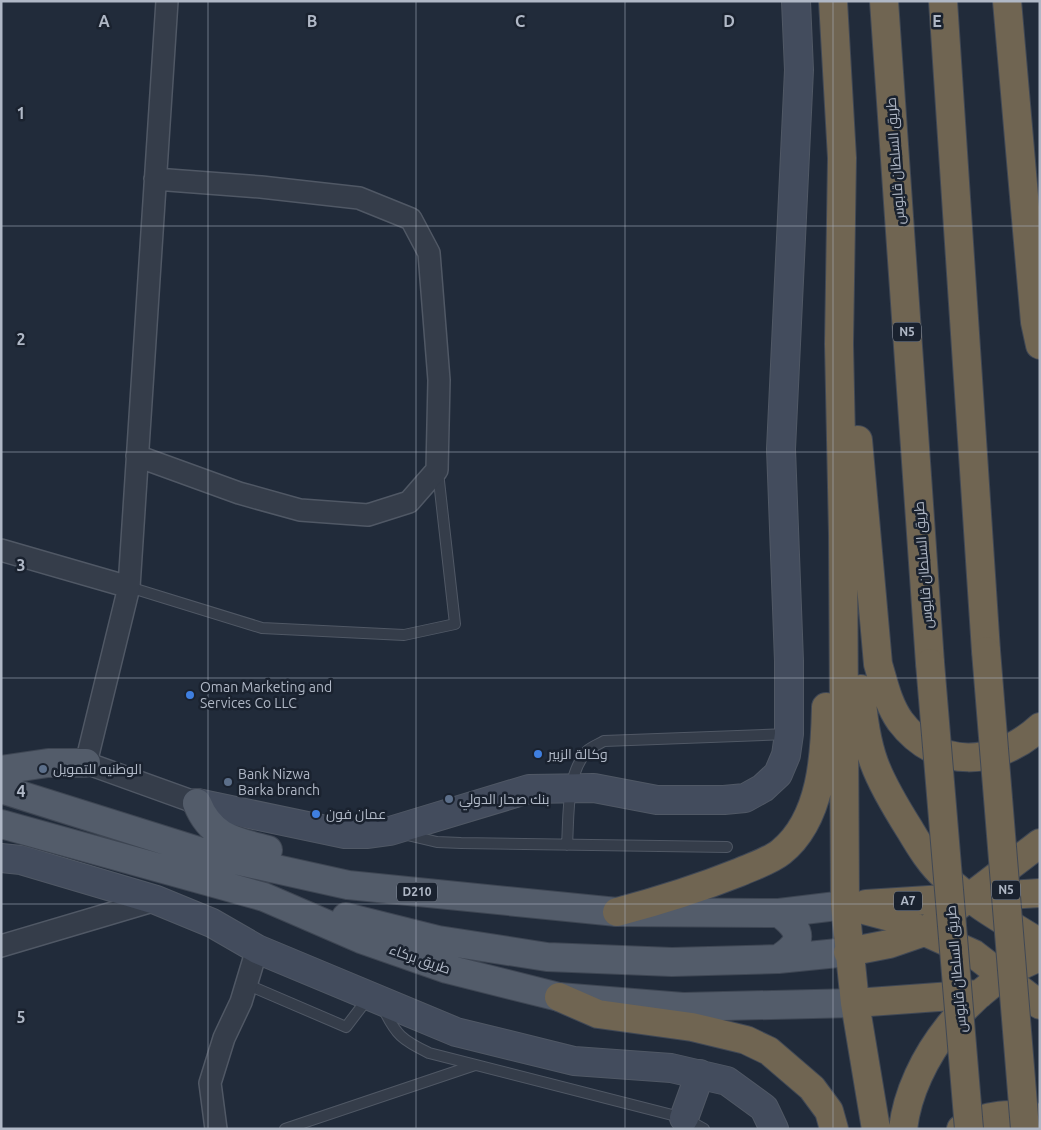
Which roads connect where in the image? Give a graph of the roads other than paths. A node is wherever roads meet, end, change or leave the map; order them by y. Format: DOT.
graph roads {
  1 [pos="166,1"];
  2 [pos="796,1"];
  3 [pos="833,1"];
  4 [pos="884,1"];
  5 [pos="943,1"];
  6 [pos="1006,1"];
  7 [pos="155,179"];
  8 [pos="1038,336"];
  9 [pos="839,344"];
  10 [pos="1040,363"];
  11 [pos="137,456"];
  12 [pos="437,470"];
  13 [pos="843,534"];
  14 [pos="1,550"];
  15 [pos="129,588"];
  16 [pos="1040,727"];
  17 [pos="789,734"];
  18 [pos="86,763"];
  19 [pos="1,770"];
  20 [pos="571,787"];
  21 [pos="1,790"];
  22 [pos="197,803"];
  23 [pos="1,824"];
  24 [pos="390,830"];
  25 [pos="1040,843"];
  26 [pos="567,845"];
  27 [pos="727,847"];
  28 [pos="1,858"];
  29 [pos="348,885"];
  30 [pos="1040,892"];
  31 [pos="264,897"];
  32 [pos="971,897"];
  33 [pos="156,900"];
  34 [pos="845,905"];
  35 [pos="617,912"];
  36 [pos="779,912"];
  37 [pos="924,932"];
  38 [pos="1040,943"];
  39 [pos="1,946"];
  40 [pos="257,949"];
  41 [pos="848,952"];
  42 [pos="1040,957"];
  43 [pos="778,960"];
  44 [pos="246,984"];
  45 [pos="1026,990"];
  46 [pos="977,994"];
  47 [pos="559,997"];
  48 [pos="375,998"];
  49 [pos="855,1003"];
  50 [pos="476,1065"];
  51 [pos="700,1074"];
  52 [pos="1040,1118"];
  53 [pos="694,1124"];
  54 [pos="216,1129"];
  55 [pos="285,1129"];
  56 [pos="774,1129"];
  57 [pos="834,1129"];
  58 [pos="876,1129"];
  59 [pos="902,1129"];
  60 [pos="961,1129"];
  61 [pos="969,1129"];
  62 [pos="1025,1129"];
  1 -- 7 [label="street"];
  2 -- 17 [label="street"];
  3 -- 9 [label="highway"];
  4 -- 61 [label="highway, طريق السلطان قابوس / N5, bridge"];
  5 -- 62 [label="highway, N5, bridge"];
  6 -- 8 [label="highway"];
  7 -- 11 [label="street"];
  7 -- 12 [label="street"];
  8 -- 10 [label="highway"];
  9 -- 13 [label="highway"];
  9 -- 16 [label="highway"];
  9 -- 35 [label="highway"];
  11 -- 12 [label="street"];
  11 -- 15 [label="street"];
  12 -- 15 [label="lane"];
  13 -- 32 [label="highway"];
  13 -- 34 [label="highway"];
  14 -- 15 [label="street"];
  15 -- 18 [label="street"];
  17 -- 20 [label="lane"];
  17 -- 20 [label="street"];
  18 -- 19 [label="main road"];
  18 -- 22 [label="street"];
  20 -- 24 [label="street"];
  20 -- 26 [label="lane"];
  21 -- 29 [label="main road, D210"];
  22 -- 24 [label="street"];
  22 -- 29 [label="main road"];
  23 -- 31 [label="main road, طريق بركاء"];
  24 -- 26 [label="lane"];
  25 -- 32 [label="highway"];
  26 -- 27 [label="lane"];
  28 -- 33 [label="street"];
  29 -- 35 [label="main road, D210"];
  30 -- 32 [label="highway, A7"];
  31 -- 43 [label="main road"];
  31 -- 47 [label="main road, طريق بركاء"];
  32 -- 34 [label="highway, A7"];
  32 -- 37 [label="highway"];
  32 -- 38 [label="highway"];
  33 -- 39 [label="street"];
  33 -- 40 [label="street"];
  34 -- 36 [label="main road, D210"];
  34 -- 37 [label="highway"];
  34 -- 41 [label="highway"];
  35 -- 36 [label="main road, D210"];
  36 -- 43 [label="main road"];
  37 -- 41 [label="highway"];
  37 -- 45 [label="highway"];
  40 -- 44 [label="street"];
  40 -- 48 [label="street"];
  41 -- 43 [label="main road"];
  41 -- 49 [label="highway"];
  42 -- 45 [label="highway"];
  44 -- 48 [label="lane"];
  44 -- 54 [label="street"];
  45 -- 46 [label="highway"];
  46 -- 49 [label="highway"];
  46 -- 59 [label="highway"];
  47 -- 49 [label="main road, طريق بركاء"];
  47 -- 57 [label="highway"];
  48 -- 50 [label="lane"];
  48 -- 51 [label="street"];
  49 -- 58 [label="highway"];
  50 -- 53 [label="lane"];
  50 -- 55 [label="lane"];
  51 -- 53 [label="street"];
  51 -- 56 [label="street"];
  52 -- 60 [label="highway"];
}
